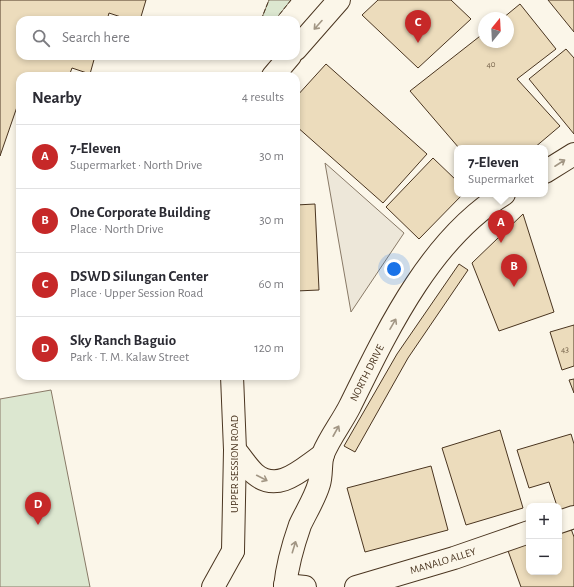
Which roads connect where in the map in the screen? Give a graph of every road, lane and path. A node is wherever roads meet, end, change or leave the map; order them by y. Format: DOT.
graph roads {
  1 [pos="339,0"];
  2 [pos="300,44"];
  3 [pos="287,60"];
  4 [pos="276,72"];
  5 [pos="574,154"];
  6 [pos="548,170"];
  7 [pos="500,197"];
  8 [pos="232,380"];
  9 [pos="235,450"];
  10 [pos="323,455"];
  11 [pos="574,517"];
  12 [pos="562,521"];
  13 [pos="526,533"];
  14 [pos="234,552"];
  15 [pos="292,586"];
  16 [pos="213,587"];
  17 [pos="232,587"];
  18 [pos="356,587"];
  1 -- 2 [label="main road, one-way"];
  3 -- 4 [label="main road"];
  6 -- 5 [label="main road, one-way"];
  10 -- 7 [label="main road, NORTH DRIVE, one-way"];
  8 -- 9 [label="main road, UPPER SESSION ROAD"];
  9 -- 10 [label="main road, one-way"];
  9 -- 14 [label="main road, UPPER SESSION ROAD"];
  15 -- 10 [label="main road, NORTH DRIVE, one-way"];
  11 -- 12 [label="main road"];
  13 -- 18 [label="main road, MANALO ALLEY"];
  14 -- 16 [label="main road"];
  14 -- 17 [label="main road, UPPER SESSION ROAD"];
}
